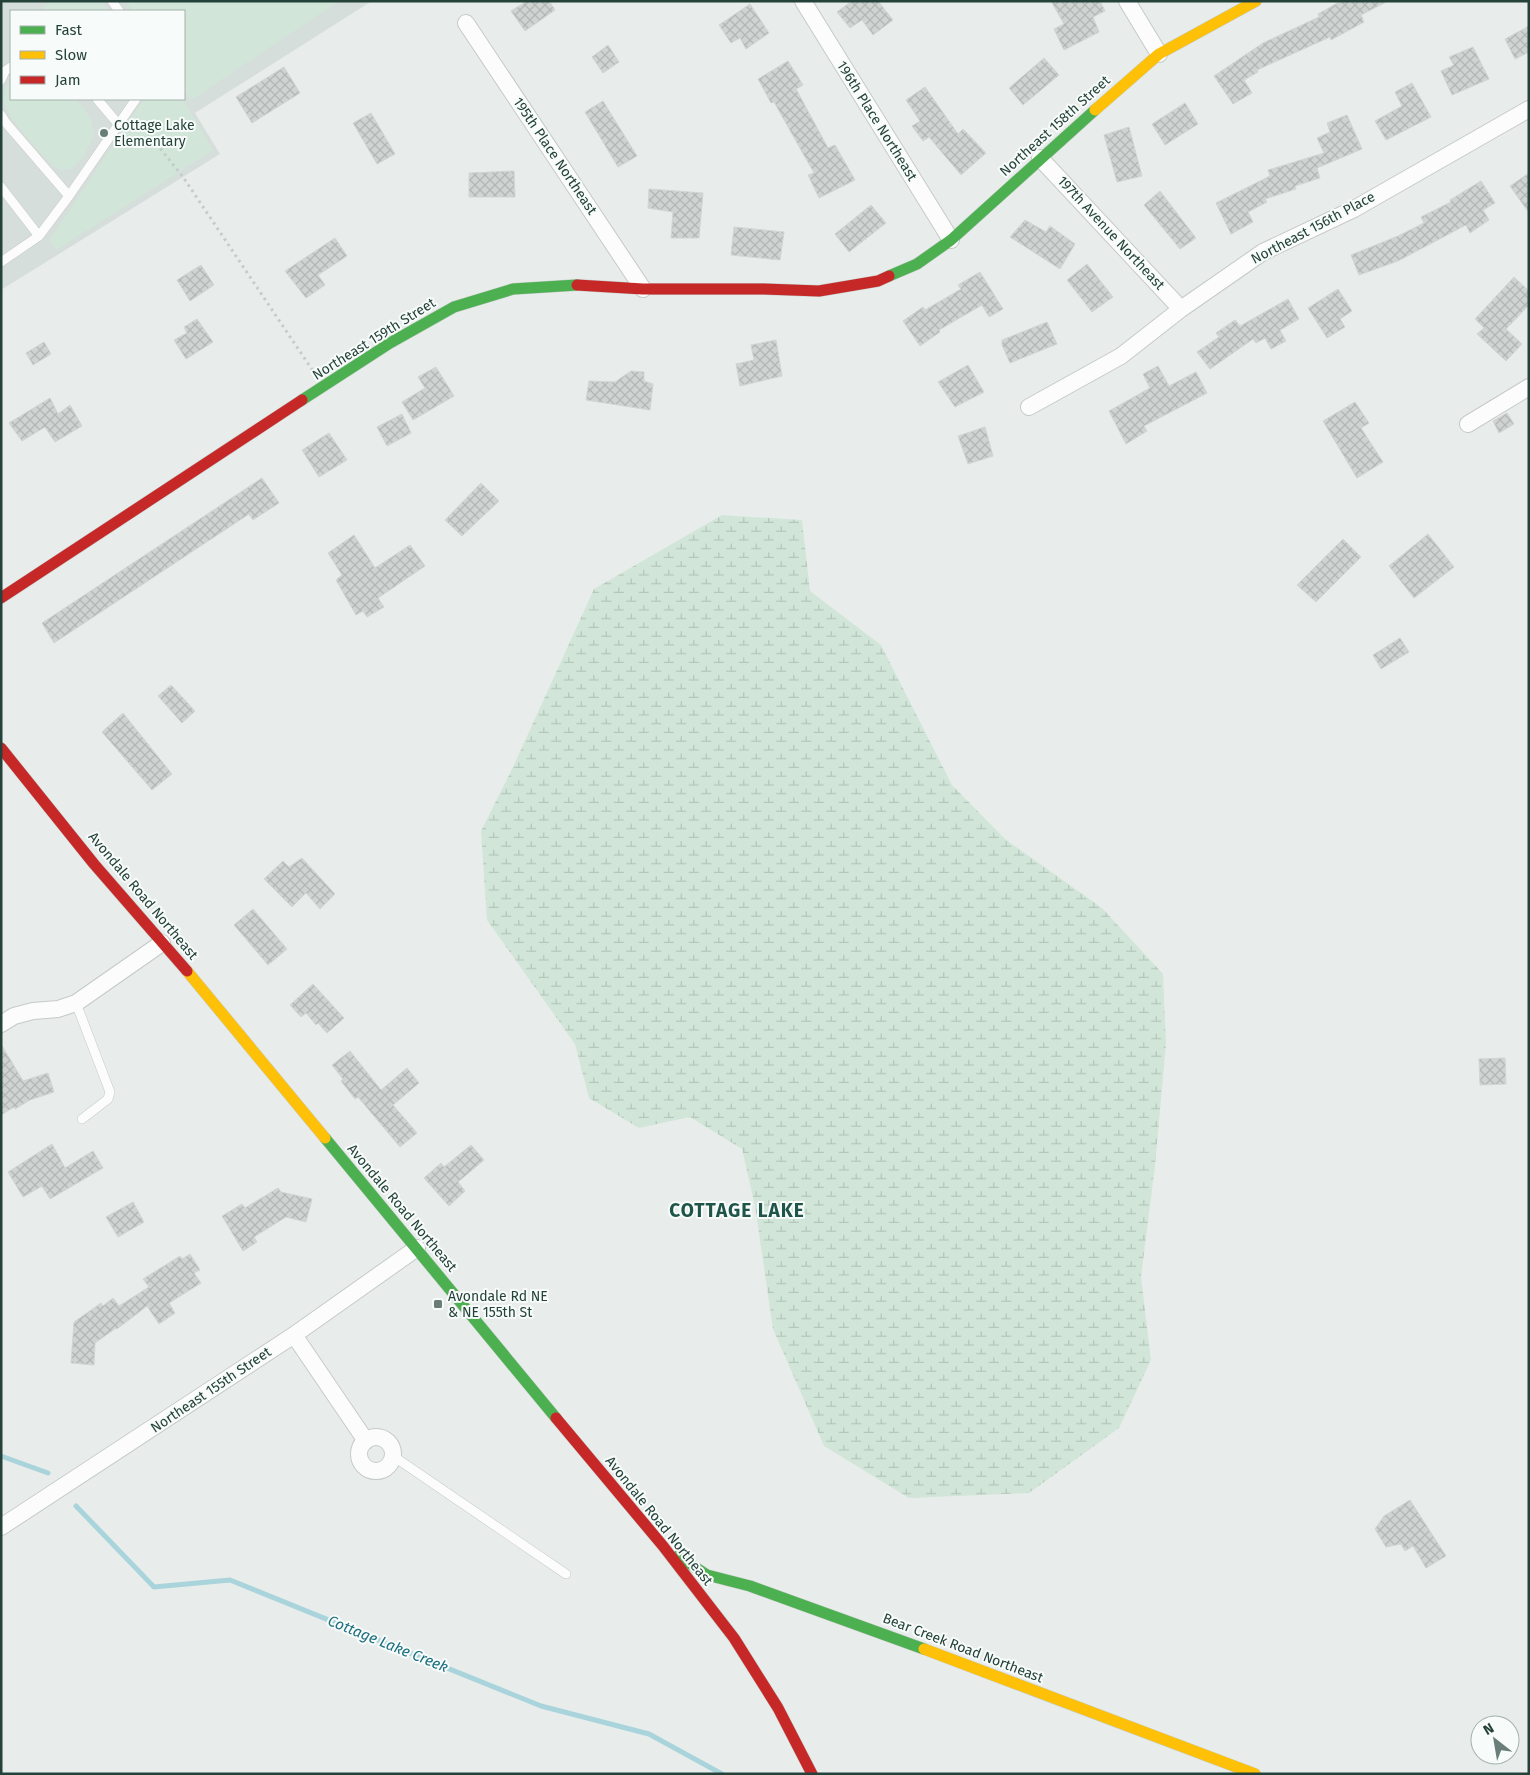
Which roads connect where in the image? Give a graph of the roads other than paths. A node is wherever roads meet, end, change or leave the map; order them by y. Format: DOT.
graph roads {
  1 [pos="803,1"];
  2 [pos="1127,1"];
  3 [pos="1256,1"];
  4 [pos="466,24"];
  5 [pos="1159,54"];
  6 [pos="10,68"];
  7 [pos="1,80"];
  8 [pos="98,100"];
  9 [pos="135,100"];
  10 [pos="1529,109"];
  11 [pos="1,115"];
  12 [pos="118,126"];
  13 [pos="1040,158"];
  14 [pos="1,188"];
  15 [pos="69,196"];
  16 [pos="39,236"];
  17 [pos="951,240"];
  18 [pos="1,262"];
  19 [pos="878,281"];
  20 [pos="643,289"];
  21 [pos="1182,308"];
  22 [pos="1529,386"];
  23 [pos="1029,407"];
  24 [pos="1468,424"];
  25 [pos="1,598"];
  26 [pos="1,748"];
  27 [pos="162,943"];
  28 [pos="76,1003"];
  29 [pos="1,1024"];
  30 [pos="82,1119"];
  31 [pos="417,1248"];
  32 [pos="294,1334"];
  33 [pos="366,1441"];
  34 [pos="393,1456"];
  35 [pos="1,1527"];
  36 [pos="663,1546"];
  37 [pos="566,1574"];
  38 [pos="812,1774"];
  39 [pos="1255,1774"];
  1 -- 17 [label="street, 196th Place Northeast"];
  2 -- 5 [label="street"];
  3 -- 5 [label="street, Northeast 158th Street"];
  4 -- 20 [label="street, 195th Place Northeast"];
  5 -- 13 [label="street, Northeast 158th Street"];
  6 -- 7 [label="lane"];
  8 -- 12 [label="lane"];
  9 -- 12 [label="lane"];
  10 -- 21 [label="street, Northeast 156th Place"];
  11 -- 15 [label="lane"];
  12 -- 15 [label="lane"];
  13 -- 17 [label="street, Northeast 158th Street"];
  13 -- 21 [label="street, 197th Avenue Northeast"];
  14 -- 16 [label="lane"];
  15 -- 16 [label="lane"];
  16 -- 18 [label="lane"];
  17 -- 19 [label="street, Northeast 158th Street"];
  19 -- 20 [label="street, Northeast 159th Street"];
  20 -- 25 [label="street, Northeast 159th Street"];
  21 -- 23 [label="street, Northeast 156th Place"];
  22 -- 24 [label="street"];
  26 -- 27 [label="street, Avondale Road Northeast"];
  27 -- 28 [label="street"];
  27 -- 31 [label="street, Avondale Road Northeast"];
  28 -- 29 [label="street"];
  28 -- 30 [label="lane"];
  31 -- 32 [label="street, Northeast 155th Street"];
  31 -- 36 [label="street, Avondale Road Northeast"];
  32 -- 33 [label="street"];
  32 -- 35 [label="street, Northeast 155th Street"];
  33 -- 34 [label="street"];
  33 -- 34 [label="street"];
  34 -- 37 [label="lane"];
  36 -- 38 [label="street, Avondale Road Northeast"];
  36 -- 39 [label="street, Bear Creek Road Northeast"];
}
